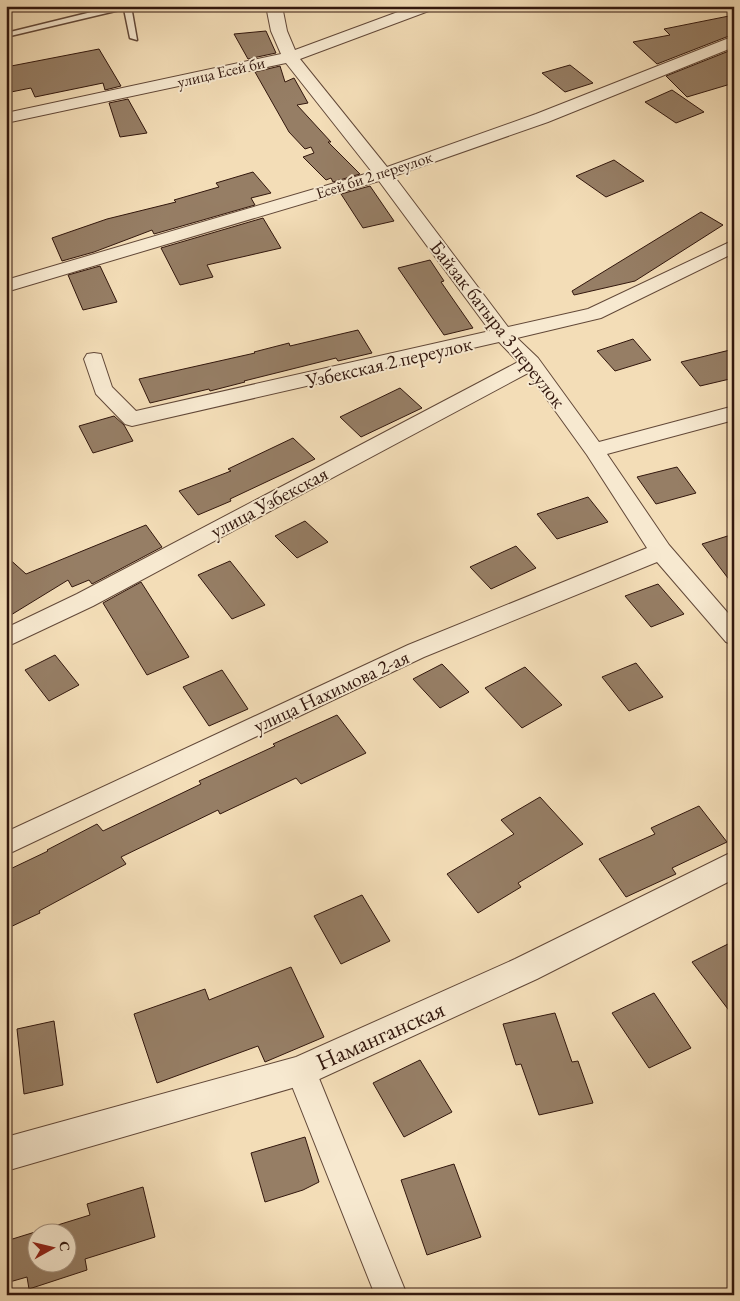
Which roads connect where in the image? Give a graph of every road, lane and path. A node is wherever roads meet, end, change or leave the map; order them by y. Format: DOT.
graph roads {
  1 [pos="126,6"];
  2 [pos="274,6"];
  3 [pos="430,6"];
  4 [pos="6,35"];
  5 [pos="134,38"];
  6 [pos="734,41"];
  7 [pos="290,57"];
  8 [pos="6,118"];
  9 [pos="383,174"];
  10 [pos="734,246"];
  11 [pos="6,286"];
  12 [pos="504,336"];
  13 [pos="94,359"];
  14 [pos="531,363"];
  15 [pos="734,413"];
  16 [pos="594,450"];
  17 [pos="661,550"];
  18 [pos="734,636"];
  19 [pos="6,638"];
  20 [pos="6,844"];
  21 [pos="734,864"];
  22 [pos="301,1071"];
  23 [pos="6,1154"];
  24 [pos="391,1295"];
  1 -- 4 [label="lane"];
  1 -- 5 [label="lane"];
  2 -- 7 [label="street, Байзак батыра 3 переулок"];
  3 -- 7 [label="street, улица Есей би"];
  6 -- 9 [label="street, Есей би 2 переулок"];
  7 -- 8 [label="street, улица Есей би"];
  7 -- 9 [label="street, Байзак батыра 3 переулок"];
  9 -- 11 [label="street, Есей би 2 переулок"];
  9 -- 12 [label="street, Байзак батыра 3 переулок"];
  10 -- 12 [label="street, Узбекская 2 переулок"];
  12 -- 13 [label="street, Узбекская 2 переулок"];
  12 -- 14 [label="street, Байзак батыра 3 переулок"];
  14 -- 16 [label="street, Байзак батыра 3 переулок"];
  14 -- 19 [label="street, улица Узбекская"];
  15 -- 16 [label="street"];
  16 -- 17 [label="street, Байзак батыра 3 переулок"];
  17 -- 18 [label="street, Байзак батыра 3 переулок"];
  17 -- 20 [label="street, улица Нахимова 2-ая"];
  21 -- 22 [label="street, Наманганская"];
  22 -- 23 [label="street, Наманганская"];
  22 -- 24 [label="street"];
}
